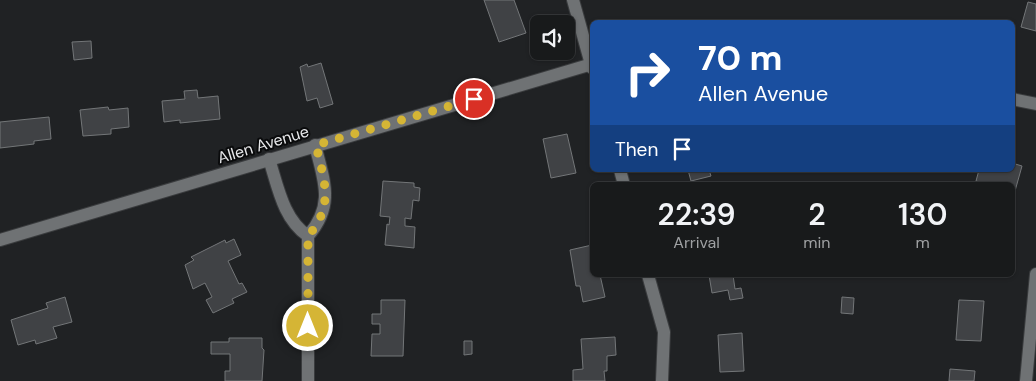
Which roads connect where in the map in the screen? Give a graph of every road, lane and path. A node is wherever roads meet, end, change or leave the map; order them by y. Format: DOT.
graph roads {
  1 [pos="573,0"];
  2 [pos="590,58"];
  3 [pos="590,66"];
  4 [pos="1015,99"];
  5 [pos="1036,104"];
  6 [pos="316,145"];
  7 [pos="269,159"];
  8 [pos="308,236"];
  9 [pos="0,240"];
  10 [pos="1036,274"];
  11 [pos="649,277"];
  12 [pos="308,381"];
  13 [pos="662,381"];
  14 [pos="1026,381"];
  1 -- 2 [label="street"];
  3 -- 6 [label="street, Allen Avenue"];
  4 -- 5 [label="street"];
  6 -- 7 [label="street, Allen Avenue"];
  6 -- 8 [label="street"];
  7 -- 8 [label="street"];
  7 -- 9 [label="street, Allen Avenue"];
  8 -- 12 [label="street"];
  10 -- 14 [label="street"];
  11 -- 13 [label="street"];
}
